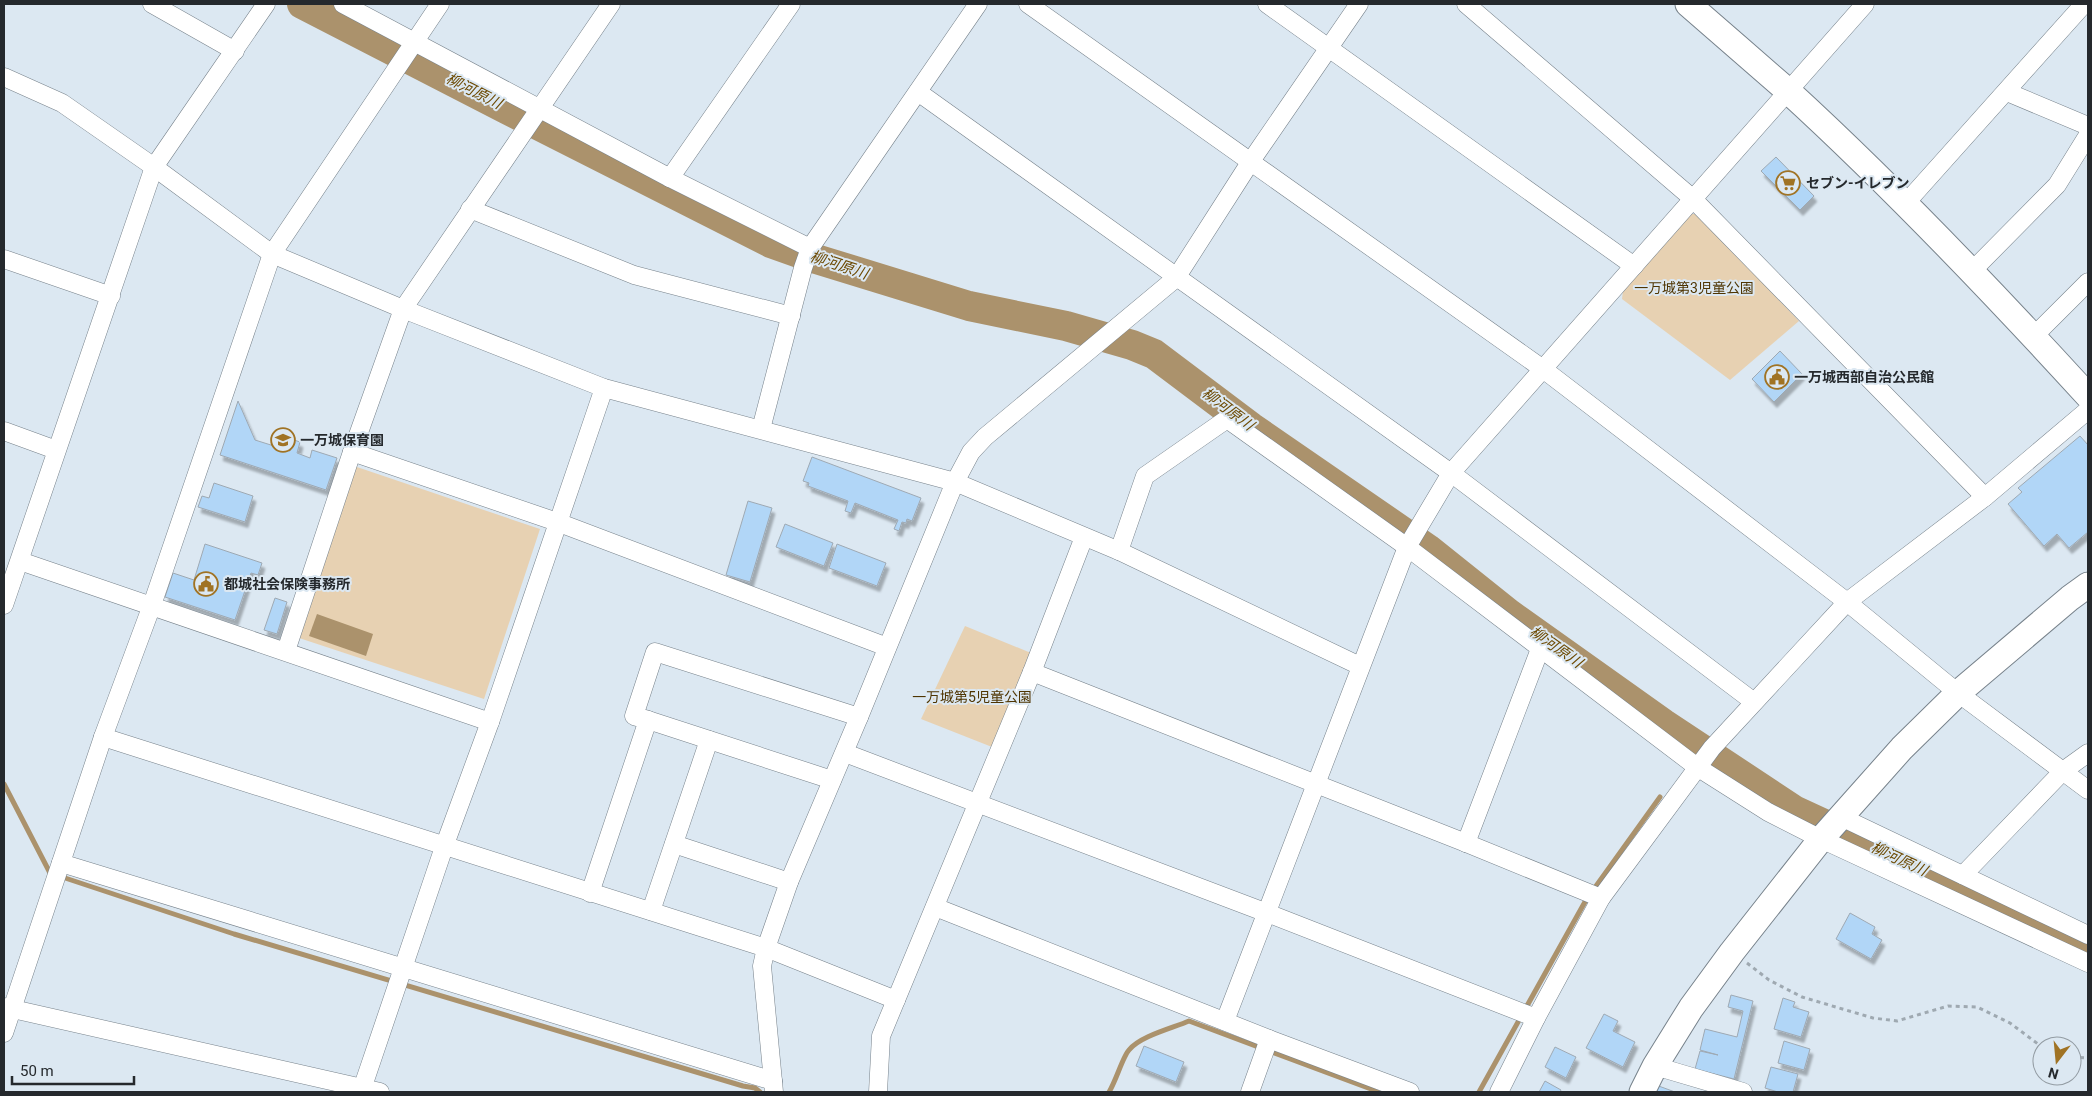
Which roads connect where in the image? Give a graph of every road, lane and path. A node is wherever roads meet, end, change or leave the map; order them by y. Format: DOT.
graph roads {
  1 [pos="152,4"];
  2 [pos="266,4"];
  3 [pos="343,4"];
  4 [pos="440,4"];
  5 [pos="612,4"];
  6 [pos="791,4"];
  7 [pos="978,4"];
  8 [pos="1028,4"];
  9 [pos="1267,4"];
  10 [pos="1359,4"];
  11 [pos="1466,4"];
  12 [pos="1688,4"];
  13 [pos="1865,4"];
  14 [pos="2084,4"];
  15 [pos="413,42"];
  16 [pos="1329,49"];
  17 [pos="235,50"];
  18 [pos="4,77"];
  19 [pos="918,92"];
  20 [pos="1789,92"];
  21 [pos="2007,92"];
  22 [pos="540,109"];
  23 [pos="2088,126"];
  24 [pos="2088,135"];
  25 [pos="1251,161"];
  26 [pos="154,167"];
  27 [pos="670,178"];
  28 [pos="1692,198"];
  29 [pos="1905,204"];
  30 [pos="470,209"];
  31 [pos="810,248"];
  32 [pos="272,254"];
  33 [pos="5,264"];
  34 [pos="1634,266"];
  35 [pos="1971,272"];
  36 [pos="1176,278"];
  37 [pos="2088,282"];
  38 [pos="111,296"];
  39 [pos="402,309"];
  40 [pos="791,316"];
  41 [pos="2034,336"];
  42 [pos="1543,369"];
  43 [pos="604,388"];
  44 [pos="2088,396"];
  45 [pos="2088,410"];
  46 [pos="761,429"];
  47 [pos="4,431"];
  48 [pos="56,450"];
  49 [pos="352,452"];
  50 [pos="1451,473"];
  51 [pos="955,482"];
  52 [pos="1984,496"];
  53 [pos="557,522"];
  54 [pos="1084,536"];
  55 [pos="1411,540"];
  56 [pos="1119,551"];
  57 [pos="20,560"];
  58 [pos="2088,585"];
  59 [pos="1847,602"];
  60 [pos="4,605"];
  61 [pos="152,605"];
  62 [pos="886,647"];
  63 [pos="1540,649"];
  64 [pos="286,651"];
  65 [pos="1360,666"];
  66 [pos="1032,672"];
  67 [pos="1958,693"];
  68 [pos="1754,702"];
  69 [pos="859,718"];
  70 [pos="648,720"];
  71 [pos="490,722"];
  72 [pos="103,737"];
  73 [pos="709,740"];
  74 [pos="845,753"];
  75 [pos="2088,753"];
  76 [pos="1697,767"];
  77 [pos="2063,771"];
  78 [pos="832,780"];
  79 [pos="1315,784"];
  80 [pos="2088,790"];
  81 [pos="977,802"];
  82 [pos="1841,818"];
  83 [pos="1822,840"];
  84 [pos="1466,843"];
  85 [pos="674,844"];
  86 [pos="444,847"];
  87 [pos="61,863"];
  88 [pos="1963,875"];
  89 [pos="789,882"];
  90 [pos="590,893"];
  91 [pos="1601,898"];
  92 [pos="935,907"];
  93 [pos="651,911"];
  94 [pos="1267,913"];
  95 [pos="2088,935"];
  96 [pos="766,948"];
  97 [pos="1732,952"];
  98 [pos="2088,963"];
  99 [pos="404,968"];
  100 [pos="896,1000"];
  101 [pos="8,1008"];
  102 [pos="1536,1018"];
  103 [pos="1225,1021"];
  104 [pos="4,1033"];
  105 [pos="1269,1039"];
  106 [pos="2032,1039"];
  107 [pos="1655,1066"];
  108 [pos="774,1087"];
  109 [pos="368,1091"];
  110 [pos="878,1092"];
  111 [pos="1250,1092"];
  112 [pos="1410,1092"];
  113 [pos="1499,1092"];
  114 [pos="1642,1092"];
  115 [pos="1743,1092"];
  1 -- 17 [label="street"];
  2 -- 17 [label="street"];
  3 -- 15 [label="street"];
  4 -- 15 [label="street"];
  5 -- 22 [label="street"];
  6 -- 27 [label="street"];
  7 -- 19 [label="street"];
  8 -- 25 [label="street"];
  9 -- 16 [label="street"];
  10 -- 16 [label="street"];
  11 -- 28 [label="street"];
  12 -- 20 [label="street"];
  13 -- 20 [label="street"];
  14 -- 21 [label="street"];
  15 -- 22 [label="street"];
  15 -- 32 [label="street"];
  16 -- 25 [label="street"];
  16 -- 34 [label="street"];
  17 -- 26 [label="street"];
  18 -- 26 [label="street"];
  19 -- 31 [label="street"];
  19 -- 36 [label="street"];
  20 -- 28 [label="street"];
  20 -- 29 [label="street"];
  21 -- 23 [label="street"];
  21 -- 29 [label="street"];
  22 -- 27 [label="street"];
  22 -- 30 [label="street"];
  24 -- 35 [label="street"];
  25 -- 36 [label="street"];
  25 -- 42 [label="street"];
  26 -- 32 [label="street"];
  26 -- 38 [label="street"];
  27 -- 31 [label="street"];
  28 -- 34 [label="street"];
  28 -- 52 [label="street"];
  29 -- 35 [label="street"];
  30 -- 39 [label="street"];
  30 -- 40 [label="street"];
  31 -- 40 [label="street"];
  32 -- 39 [label="street"];
  32 -- 61 [label="street"];
  33 -- 38 [label="street"];
  34 -- 42 [label="street"];
  35 -- 41 [label="street"];
  36 -- 50 [label="street"];
  36 -- 51 [label="street"];
  37 -- 41 [label="street"];
  38 -- 48 [label="street"];
  39 -- 43 [label="street"];
  39 -- 49 [label="street"];
  40 -- 46 [label="street"];
  41 -- 44 [label="street"];
  42 -- 50 [label="street"];
  42 -- 59 [label="street"];
  43 -- 46 [label="street"];
  43 -- 53 [label="street"];
  45 -- 52 [label="street"];
  46 -- 51 [label="street"];
  47 -- 48 [label="street"];
  48 -- 57 [label="street"];
  49 -- 53 [label="street"];
  49 -- 64 [label="street"];
  50 -- 55 [label="street"];
  50 -- 68 [label="street"];
  51 -- 54 [label="street"];
  51 -- 62 [label="street"];
  52 -- 59 [label="street"];
  53 -- 62 [label="street"];
  53 -- 71 [label="street"];
  54 -- 56 [label="street"];
  54 -- 66 [label="street"];
  55 -- 56 [label="street"];
  55 -- 63 [label="street"];
  55 -- 65 [label="street"];
  56 -- 65 [label="street"];
  57 -- 60 [label="street"];
  57 -- 61 [label="street"];
  58 -- 67 [label="street"];
  59 -- 67 [label="street"];
  59 -- 68 [label="street"];
  61 -- 64 [label="street"];
  61 -- 72 [label="street"];
  62 -- 69 [label="street"];
  63 -- 76 [label="street"];
  63 -- 84 [label="street"];
  64 -- 71 [label="street"];
  65 -- 79 [label="street"];
  66 -- 79 [label="street"];
  66 -- 81 [label="street"];
  67 -- 77 [label="street"];
  67 -- 82 [label="street"];
  68 -- 76 [label="street"];
  69 -- 70 [label="street"];
  69 -- 74 [label="street"];
  70 -- 73 [label="street"];
  70 -- 90 [label="street"];
  71 -- 86 [label="street"];
  72 -- 86 [label="street"];
  72 -- 87 [label="street"];
  73 -- 78 [label="street"];
  73 -- 85 [label="street"];
  74 -- 78 [label="street"];
  74 -- 81 [label="street"];
  75 -- 77 [label="street"];
  76 -- 83 [label="street"];
  76 -- 91 [label="street"];
  77 -- 80 [label="street"];
  77 -- 88 [label="street"];
  78 -- 89 [label="street"];
  79 -- 84 [label="street"];
  79 -- 94 [label="street"];
  81 -- 92 [label="street"];
  81 -- 94 [label="street"];
  82 -- 83 [label="street"];
  82 -- 88 [label="street"];
  83 -- 97 [label="street"];
  83 -- 98 [label="street"];
  84 -- 91 [label="street"];
  85 -- 89 [label="street"];
  85 -- 93 [label="street"];
  86 -- 90 [label="street"];
  86 -- 99 [label="street"];
  87 -- 99 [label="street"];
  87 -- 101 [label="street"];
  88 -- 95 [label="street"];
  89 -- 96 [label="street"];
  90 -- 93 [label="street"];
  91 -- 102 [label="street"];
  92 -- 100 [label="street"];
  92 -- 103 [label="street"];
  93 -- 96 [label="street"];
  94 -- 102 [label="street"];
  94 -- 103 [label="street"];
  96 -- 100 [label="street"];
  96 -- 108 [label="street"];
  97 -- 106 [label="path"];
  97 -- 107 [label="street"];
  99 -- 108 [label="street"];
  99 -- 109 [label="street"];
  100 -- 110 [label="street"];
  101 -- 104 [label="street"];
  101 -- 109 [label="street"];
  102 -- 113 [label="street"];
  103 -- 105 [label="street"];
  105 -- 111 [label="street"];
  105 -- 112 [label="street"];
  107 -- 114 [label="street"];
  107 -- 115 [label="street"];
}
